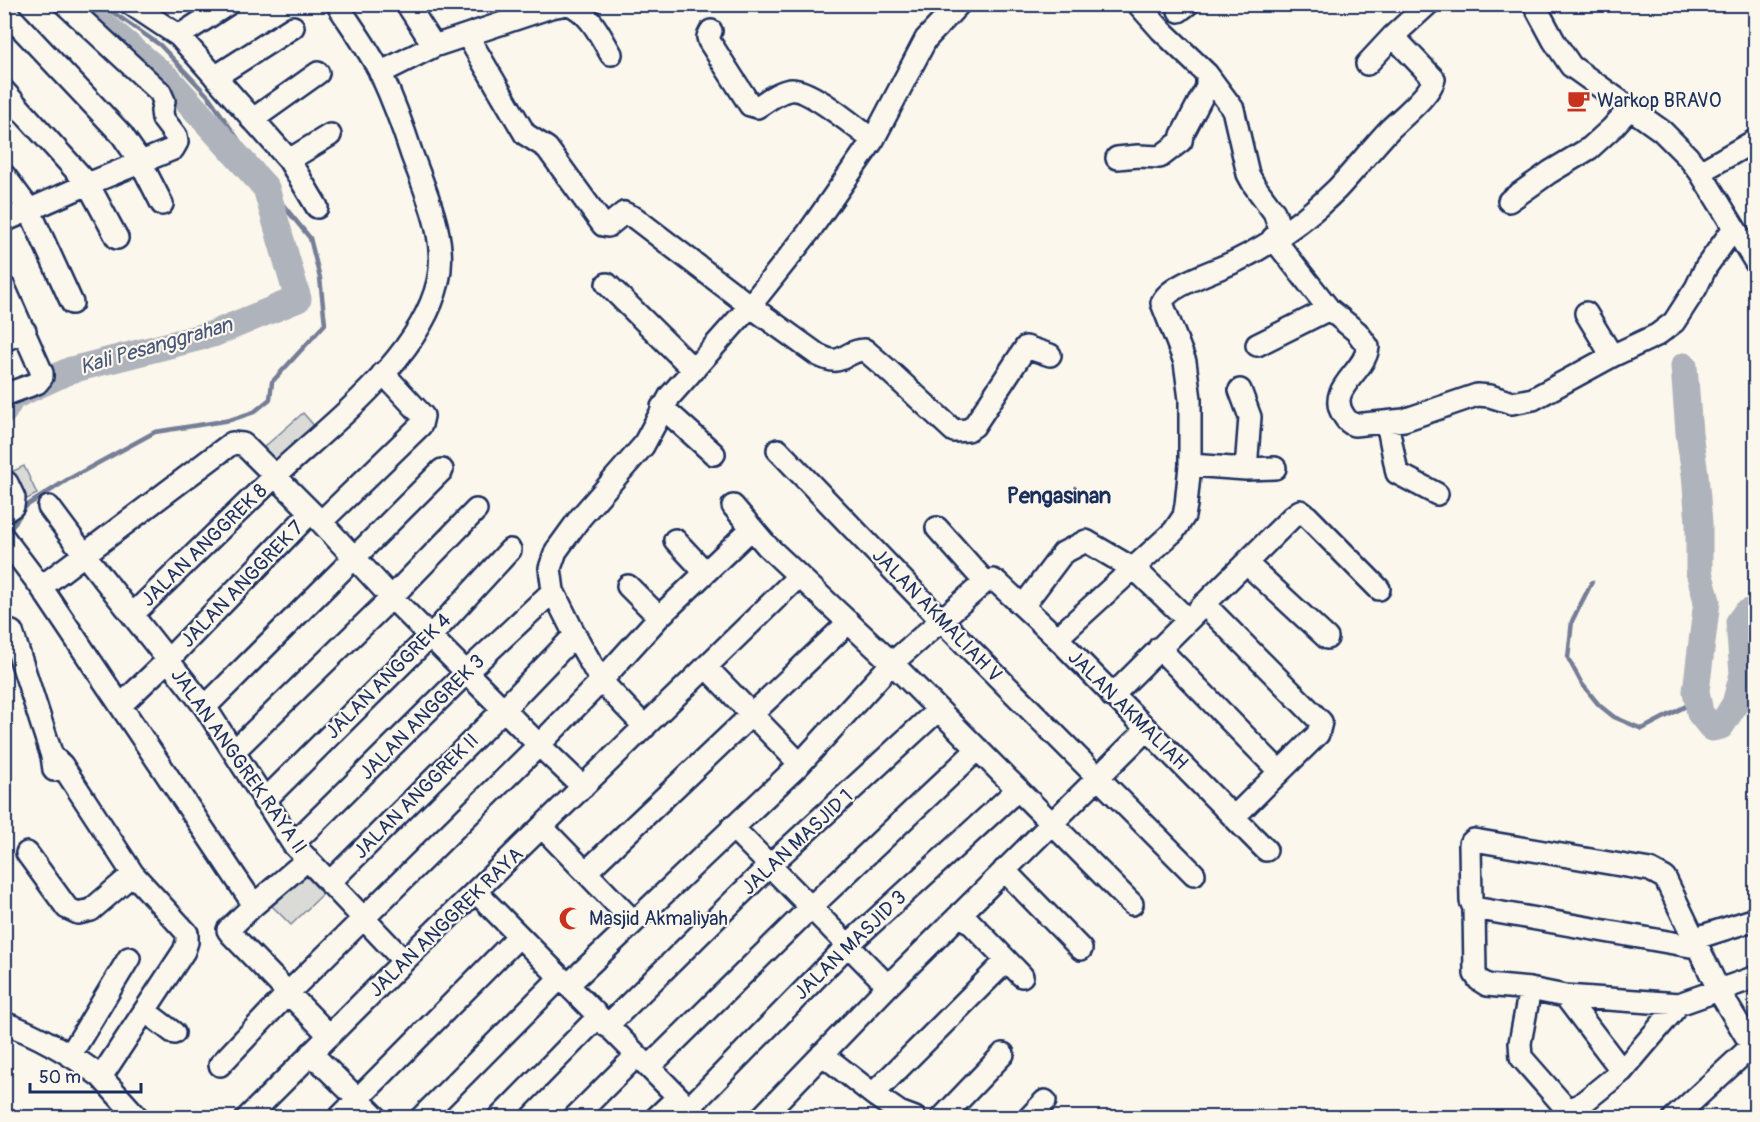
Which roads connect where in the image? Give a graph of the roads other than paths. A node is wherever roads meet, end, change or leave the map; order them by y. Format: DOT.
graph roads {
  1 [pos="65,4"];
  2 [pos="228,4"];
  3 [pos="338,4"];
  4 [pos="407,4"];
  5 [pos="568,4"];
  6 [pos="959,4"];
  7 [pos="1138,4"];
  8 [pos="1534,4"];
  9 [pos="133,5"];
  10 [pos="1415,9"];
  11 [pos="4,10"];
  12 [pos="293,27"];
  13 [pos="711,31"];
  14 [pos="467,35"];
  15 [pos="179,36"];
  16 [pos="1392,36"];
  17 [pos="434,46"];
  18 [pos="611,54"];
  19 [pos="1367,64"];
  20 [pos="380,72"];
  21 [pos="318,73"];
  22 [pos="1207,74"];
  23 [pos="215,77"];
  24 [pos="4,91"];
  25 [pos="1630,108"];
  26 [pos="252,120"];
  27 [pos="330,135"];
  28 [pos="873,140"];
  29 [pos="1755,140"];
  30 [pos="1117,158"];
  31 [pos="289,160"];
  32 [pos="140,161"];
  33 [pos="1700,172"];
  34 [pos="4,175"];
  35 [pos="88,184"];
  36 [pos="1509,201"];
  37 [pos="162,204"];
  38 [pos="317,207"];
  39 [pos="29,210"];
  40 [pos="4,221"];
  41 [pos="1734,228"];
  42 [pos="1278,237"];
  43 [pos="117,238"];
  44 [pos="1755,263"];
  45 [pos="607,284"];
  46 [pos="4,287"];
  47 [pos="72,303"];
  48 [pos="750,306"];
  49 [pos="1329,309"];
  50 [pos="1586,313"];
  51 [pos="25,331"];
  52 [pos="4,340"];
  53 [pos="1257,345"];
  54 [pos="1050,355"];
  55 [pos="1612,356"];
  56 [pos="694,370"];
  57 [pos="383,373"];
  58 [pos="1240,390"];
  59 [pos="4,395"];
  60 [pos="662,407"];
  61 [pos="1387,422"];
  62 [pos="778,450"];
  63 [pos="714,454"];
  64 [pos="1190,465"];
  65 [pos="1275,468"];
  66 [pos="1246,469"];
  67 [pos="442,470"];
  68 [pos="275,476"];
  69 [pos="4,483"];
  70 [pos="1437,494"];
  71 [pos="733,506"];
  72 [pos="49,507"];
  73 [pos="476,510"];
  74 [pos="4,512"];
  75 [pos="316,517"];
  76 [pos="752,528"];
  77 [pos="937,528"];
  78 [pos="6,540"];
  79 [pos="675,540"];
  80 [pos="510,550"];
  81 [pos="84,554"];
  82 [pos="353,558"];
  83 [pos="1246,564"];
  84 [pos="1133,567"];
  85 [pos="705,572"];
  86 [pos="799,576"];
  87 [pos="984,582"];
  88 [pos="628,586"];
  89 [pos="41,587"];
  90 [pos="1379,589"];
  91 [pos="553,591"];
  92 [pos="391,597"];
  93 [pos="1204,604"];
  94 [pos="1023,606"];
  95 [pos="133,614"];
  96 [pos="659,617"];
  97 [pos="940,620"];
  98 [pos="1188,620"];
  99 [pos="849,622"];
  100 [pos="12,632"];
  101 [pos="575,635"];
  102 [pos="430,636"];
  103 [pos="1057,638"];
  104 [pos="1327,638"];
  105 [pos="1159,648"];
  106 [pos="168,660"];
  107 [pos="892,663"];
  108 [pos="706,667"];
  109 [pos="467,672"];
  110 [pos="602,681"];
  111 [pos="1112,696"];
  112 [pos="121,705"];
  113 [pos="205,706"];
  114 [pos="503,710"];
  115 [pos="938,710"];
  116 [pos="751,715"];
  117 [pos="645,727"];
  118 [pos="1146,730"];
  119 [pos="539,745"];
  120 [pos="978,749"];
  121 [pos="234,752"];
  122 [pos="800,764"];
  123 [pos="1280,771"];
  124 [pos="1098,778"];
  125 [pos="583,787"];
  126 [pos="1018,789"];
  127 [pos="264,801"];
  128 [pos="1234,817"];
  129 [pos="1053,823"];
  130 [pos="732,827"];
  131 [pos="543,828"];
  132 [pos="1266,850"];
  133 [pos="301,852"];
  134 [pos="27,853"];
  135 [pos="770,866"];
  136 [pos="1004,870"];
  137 [pos="585,872"];
  138 [pos="133,874"];
  139 [pos="1194,874"];
  140 [pos="329,883"];
  141 [pos="476,892"];
  142 [pos="1132,904"];
  143 [pos="254,905"];
  144 [pos="811,907"];
  145 [pos="1474,908"];
  146 [pos="961,913"];
  147 [pos="363,919"];
  148 [pos="1755,919"];
  149 [pos="633,921"];
  150 [pos="519,937"];
  151 [pos="1694,943"];
  152 [pos="848,945"];
  153 [pos="1081,949"];
  154 [pos="129,958"];
  155 [pos="404,961"];
  156 [pos="1006,961"];
  157 [pos="1022,975"];
  158 [pos="1755,977"];
  159 [pos="564,982"];
  160 [pos="888,986"];
  161 [pos="1530,989"];
  162 [pos="1719,991"];
  163 [pos="289,992"];
  164 [pos="1565,996"];
  165 [pos="1679,1004"];
  166 [pos="145,1011"];
  167 [pos="602,1022"];
  168 [pos="4,1023"];
  169 [pos="174,1033"];
  170 [pos="329,1035"];
  171 [pos="1754,1047"];
  172 [pos="311,1053"];
  173 [pos="71,1054"];
  174 [pos="822,1054"];
  175 [pos="1003,1054"];
  176 [pos="643,1061"];
  177 [pos="220,1065"];
  178 [pos="1622,1071"];
  179 [pos="101,1077"];
  180 [pos="873,1094"];
  181 [pos="358,1098"];
  182 [pos="1045,1101"];
  183 [pos="689,1107"];
  184 [pos="138,1118"];
  185 [pos="247,1118"];
  186 [pos="339,1118"];
  187 [pos="377,1118"];
  188 [pos="421,1118"];
  189 [pos="499,1118"];
  190 [pos="574,1118"];
  191 [pos="657,1118"];
  192 [pos="761,1118"];
  193 [pos="915,1118"];
  194 [pos="942,1118"];
  195 [pos="1029,1118"];
  196 [pos="1674,1118"];
  1 -- 32 [label="street"];
  2 -- 15 [label="street"];
  3 -- 20 [label="street, JALAN ANGGREK 8"];
  4 -- 17 [label="street"];
  5 -- 14 [label="street"];
  5 -- 18 [label="street"];
  6 -- 28 [label="street"];
  7 -- 22 [label="street"];
  8 -- 25 [label="street"];
  9 -- 15 [label="street"];
  10 -- 16 [label="street"];
  11 -- 32 [label="street"];
  12 -- 23 [label="street"];
  13 -- 28 [label="street"];
  14 -- 17 [label="street"];
  14 -- 48 [label="street"];
  15 -- 23 [label="street"];
  16 -- 19 [label="street"];
  16 -- 42 [label="street"];
  17 -- 20 [label="street"];
  20 -- 57 [label="street, JALAN ANGGREK 8"];
  21 -- 26 [label="street"];
  22 -- 30 [label="street"];
  22 -- 42 [label="street"];
  23 -- 26 [label="street"];
  24 -- 35 [label="street"];
  25 -- 33 [label="street"];
  25 -- 36 [label="street"];
  26 -- 31 [label="street"];
  27 -- 31 [label="street"];
  28 -- 48 [label="street"];
  29 -- 33 [label="street"];
  31 -- 38 [label="street"];
  32 -- 35 [label="street"];
  32 -- 37 [label="street"];
  33 -- 41 [label="street"];
  34 -- 39 [label="street"];
  35 -- 39 [label="street"];
  35 -- 43 [label="street"];
  39 -- 40 [label="street"];
  39 -- 47 [label="street"];
  41 -- 44 [label="street"];
  41 -- 55 [label="street"];
  42 -- 49 [label="street"];
  42 -- 64 [label="street"];
  45 -- 56 [label="street"];
  46 -- 51 [label="street"];
  48 -- 54 [label="street"];
  48 -- 56 [label="street"];
  49 -- 53 [label="street"];
  49 -- 61 [label="street"];
  50 -- 55 [label="street"];
  51 -- 52 [label="street"];
  51 -- 59 [label="street"];
  55 -- 61 [label="street"];
  56 -- 60 [label="street"];
  57 -- 68 [label="street, JALAN ANGGREK 8"];
  57 -- 75 [label="street, JALAN ANGGREK 7"];
  58 -- 66 [label="street"];
  60 -- 63 [label="street"];
  60 -- 91 [label="street"];
  61 -- 70 [label="street"];
  62 -- 97 [label="street, JALAN AKMALIAH V"];
  64 -- 66 [label="street"];
  64 -- 84 [label="street"];
  65 -- 66 [label="street"];
  67 -- 82 [label="street"];
  68 -- 75 [label="street"];
  68 -- 81 [label="street"];
  68 -- 95 [label="street, JALAN ANGGREK 8"];
  69 -- 74 [label="street"];
  71 -- 76 [label="street"];
  72 -- 81 [label="street, JALAN ANGGREK RAYA II"];
  73 -- 92 [label="street"];
  75 -- 82 [label="street"];
  75 -- 106 [label="street, JALAN ANGGREK 7"];
  76 -- 85 [label="street"];
  76 -- 86 [label="street"];
  77 -- 87 [label="street"];
  78 -- 89 [label="street"];
  79 -- 85 [label="street"];
  80 -- 102 [label="street, JALAN ANGGREK 4"];
  81 -- 89 [label="street"];
  81 -- 95 [label="street, JALAN ANGGREK RAYA II"];
  82 -- 92 [label="street"];
  82 -- 113 [label="street"];
  83 -- 90 [label="street"];
  83 -- 93 [label="street"];
  83 -- 104 [label="street"];
  84 -- 94 [label="street"];
  84 -- 98 [label="street"];
  84 -- 103 [label="street"];
  85 -- 96 [label="street"];
  86 -- 99 [label="street"];
  86 -- 108 [label="street, JALAN ANGGREK RAYA"];
  87 -- 94 [label="street, JALAN AKMALIAH"];
  87 -- 97 [label="street"];
  88 -- 96 [label="street"];
  89 -- 112 [label="street"];
  91 -- 101 [label="street"];
  91 -- 109 [label="street, JALAN ANGGREK 3"];
  92 -- 102 [label="street"];
  92 -- 121 [label="street"];
  93 -- 98 [label="street"];
  93 -- 123 [label="street"];
  94 -- 103 [label="street, JALAN AKMALIAH"];
  95 -- 106 [label="street, JALAN ANGGREK RAYA II"];
  96 -- 110 [label="street"];
  97 -- 107 [label="street"];
  97 -- 124 [label="street, JALAN AKMALIAH V"];
  98 -- 105 [label="street"];
  99 -- 107 [label="street"];
  99 -- 116 [label="street"];
  100 -- 138 [label="street"];
  101 -- 110 [label="street"];
  101 -- 114 [label="street, JALAN ANGGREK II"];
  102 -- 109 [label="street"];
  102 -- 127 [label="street, JALAN ANGGREK 4"];
  103 -- 111 [label="street, JALAN AKMALIAH"];
  105 -- 111 [label="street"];
  105 -- 123 [label="street"];
  106 -- 112 [label="street, JALAN ANGGREK 7"];
  106 -- 113 [label="street, JALAN ANGGREK RAYA II"];
  107 -- 115 [label="street"];
  107 -- 122 [label="street"];
  108 -- 116 [label="street"];
  108 -- 117 [label="street, JALAN ANGGREK RAYA"];
  109 -- 114 [label="street"];
  109 -- 133 [label="street, JALAN ANGGREK 3"];
  110 -- 117 [label="street"];
  110 -- 119 [label="street"];
  111 -- 118 [label="street, JALAN AKMALIAH"];
  112 -- 143 [label="street"];
  113 -- 121 [label="street, JALAN ANGGREK RAYA II"];
  114 -- 119 [label="street"];
  114 -- 140 [label="street, JALAN ANGGREK II"];
  115 -- 120 [label="street"];
  115 -- 135 [label="street, JALAN MASJID 1"];
  116 -- 122 [label="street"];
  116 -- 137 [label="street"];
  117 -- 125 [label="street, JALAN ANGGREK RAYA"];
  118 -- 124 [label="street"];
  118 -- 128 [label="street, JALAN AKMALIAH"];
  119 -- 125 [label="street"];
  119 -- 147 [label="street"];
  120 -- 126 [label="street"];
  120 -- 144 [label="street"];
  121 -- 127 [label="street, JALAN ANGGREK RAYA II"];
  122 -- 130 [label="street"];
  123 -- 128 [label="street"];
  124 -- 129 [label="street"];
  124 -- 139 [label="street, JALAN AKMALIAH V"];
  125 -- 131 [label="street, JALAN ANGGREK RAYA"];
  126 -- 129 [label="street"];
  126 -- 152 [label="street, JALAN MASJID 3"];
  127 -- 133 [label="street, JALAN ANGGREK RAYA II"];
  128 -- 132 [label="street, JALAN AKMALIAH"];
  129 -- 136 [label="street"];
  129 -- 142 [label="street"];
  130 -- 135 [label="street"];
  130 -- 149 [label="street"];
  131 -- 137 [label="street"];
  131 -- 141 [label="street, JALAN ANGGREK RAYA"];
  133 -- 140 [label="street, JALAN ANGGREK RAYA II"];
  133 -- 143 [label="street, JALAN ANGGREK 3"];
  134 -- 138 [label="street"];
  135 -- 144 [label="street"];
  135 -- 167 [label="street, JALAN MASJID 1"];
  136 -- 146 [label="street"];
  136 -- 153 [label="street"];
  137 -- 149 [label="street"];
  138 -- 166 [label="street"];
  140 -- 147 [label="street, JALAN ANGGREK RAYA II"];
  141 -- 150 [label="street"];
  141 -- 155 [label="street, JALAN ANGGREK RAYA"];
  143 -- 163 [label="street, JALAN ANGGREK 3"];
  144 -- 152 [label="street"];
  144 -- 176 [label="street"];
  145 -- 151 [label="street"];
  145 -- 151 [label="street"];
  145 -- 161 [label="street"];
  146 -- 156 [label="street"];
  146 -- 160 [label="street"];
  147 -- 155 [label="street, JALAN ANGGREK RAYA II"];
  147 -- 163 [label="street"];
  148 -- 151 [label="street"];
  149 -- 159 [label="street"];
  150 -- 159 [label="street"];
  150 -- 181 [label="street"];
  151 -- 162 [label="street"];
  152 -- 160 [label="street"];
  152 -- 183 [label="street, JALAN MASJID 3"];
  154 -- 173 [label="street"];
  155 -- 170 [label="street, JALAN ANGGREK RAYA"];
  156 -- 157 [label="street"];
  156 -- 180 [label="street"];
  158 -- 162 [label="street"];
  159 -- 167 [label="street"];
  159 -- 188 [label="street"];
  160 -- 174 [label="street"];
  161 -- 164 [label="street"];
  161 -- 178 [label="street"];
  162 -- 165 [label="street"];
  162 -- 171 [label="street"];
  163 -- 170 [label="street"];
  163 -- 177 [label="street"];
  164 -- 165 [label="street"];
  164 -- 178 [label="street"];
  165 -- 178 [label="street"];
  166 -- 169 [label="street"];
  166 -- 179 [label="street"];
  167 -- 176 [label="street"];
  167 -- 189 [label="street, JALAN MASJID 1"];
  168 -- 173 [label="street"];
  170 -- 172 [label="street, JALAN ANGGREK RAYA"];
  171 -- 196 [label="street"];
  172 -- 181 [label="street"];
  172 -- 185 [label="street, JALAN ANGGREK RAYA"];
  173 -- 179 [label="street"];
  174 -- 180 [label="street"];
  174 -- 192 [label="street"];
  175 -- 194 [label="street"];
  176 -- 183 [label="street"];
  176 -- 190 [label="street"];
  179 -- 184 [label="street"];
  180 -- 193 [label="street"];
  181 -- 186 [label="street"];
  181 -- 187 [label="street"];
  182 -- 195 [label="street"];
  183 -- 191 [label="street, JALAN MASJID 3"];
}
